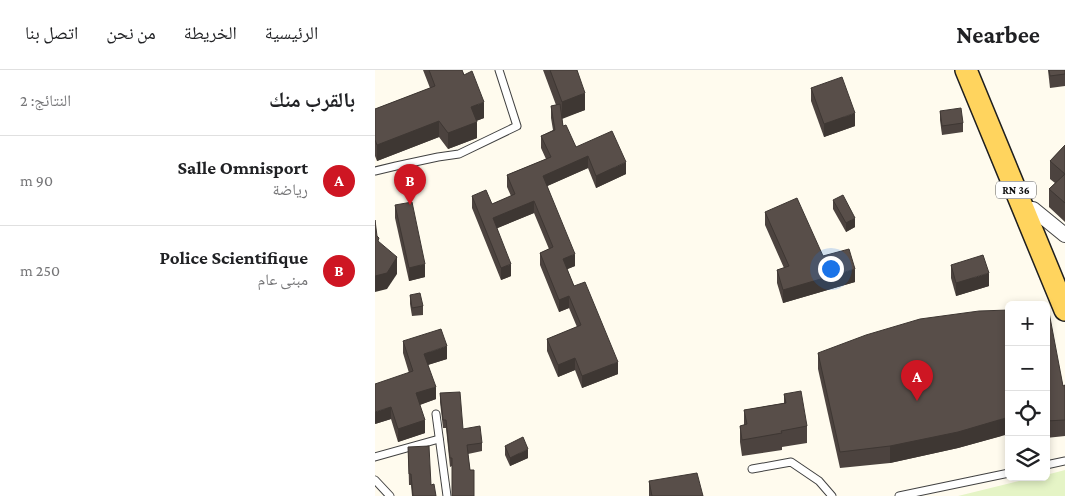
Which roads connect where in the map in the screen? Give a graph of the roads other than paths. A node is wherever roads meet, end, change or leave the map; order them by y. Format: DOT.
graph roads {
  1 [pos="499,70"];
  2 [pos="966,70"];
  3 [pos="977,70"];
  4 [pos="375,171"];
  5 [pos="1033,209"];
  6 [pos="1065,236"];
  7 [pos="1065,288"];
  8 [pos="1065,310"];
  9 [pos="436,414"];
  10 [pos="439,439"];
  11 [pos="375,457"];
  12 [pos="1065,461"];
  13 [pos="1050,464"];
  14 [pos="752,469"];
  15 [pos="1005,474"];
  16 [pos="375,480"];
  17 [pos="390,496"];
  18 [pos="447,496"];
  19 [pos="832,496"];
  20 [pos="899,496"];
  1 -- 4 [label="lane"];
  2 -- 8 [label="main road, RN 36"];
  3 -- 5 [label="main road, RN 36"];
  5 -- 6 [label="street"];
  5 -- 7 [label="main road, RN 36"];
  9 -- 10 [label="lane"];
  10 -- 11 [label="lane"];
  10 -- 18 [label="lane"];
  12 -- 13 [label="lane"];
  14 -- 19 [label="lane"];
  15 -- 20 [label="lane"];
  16 -- 17 [label="lane"];
}
